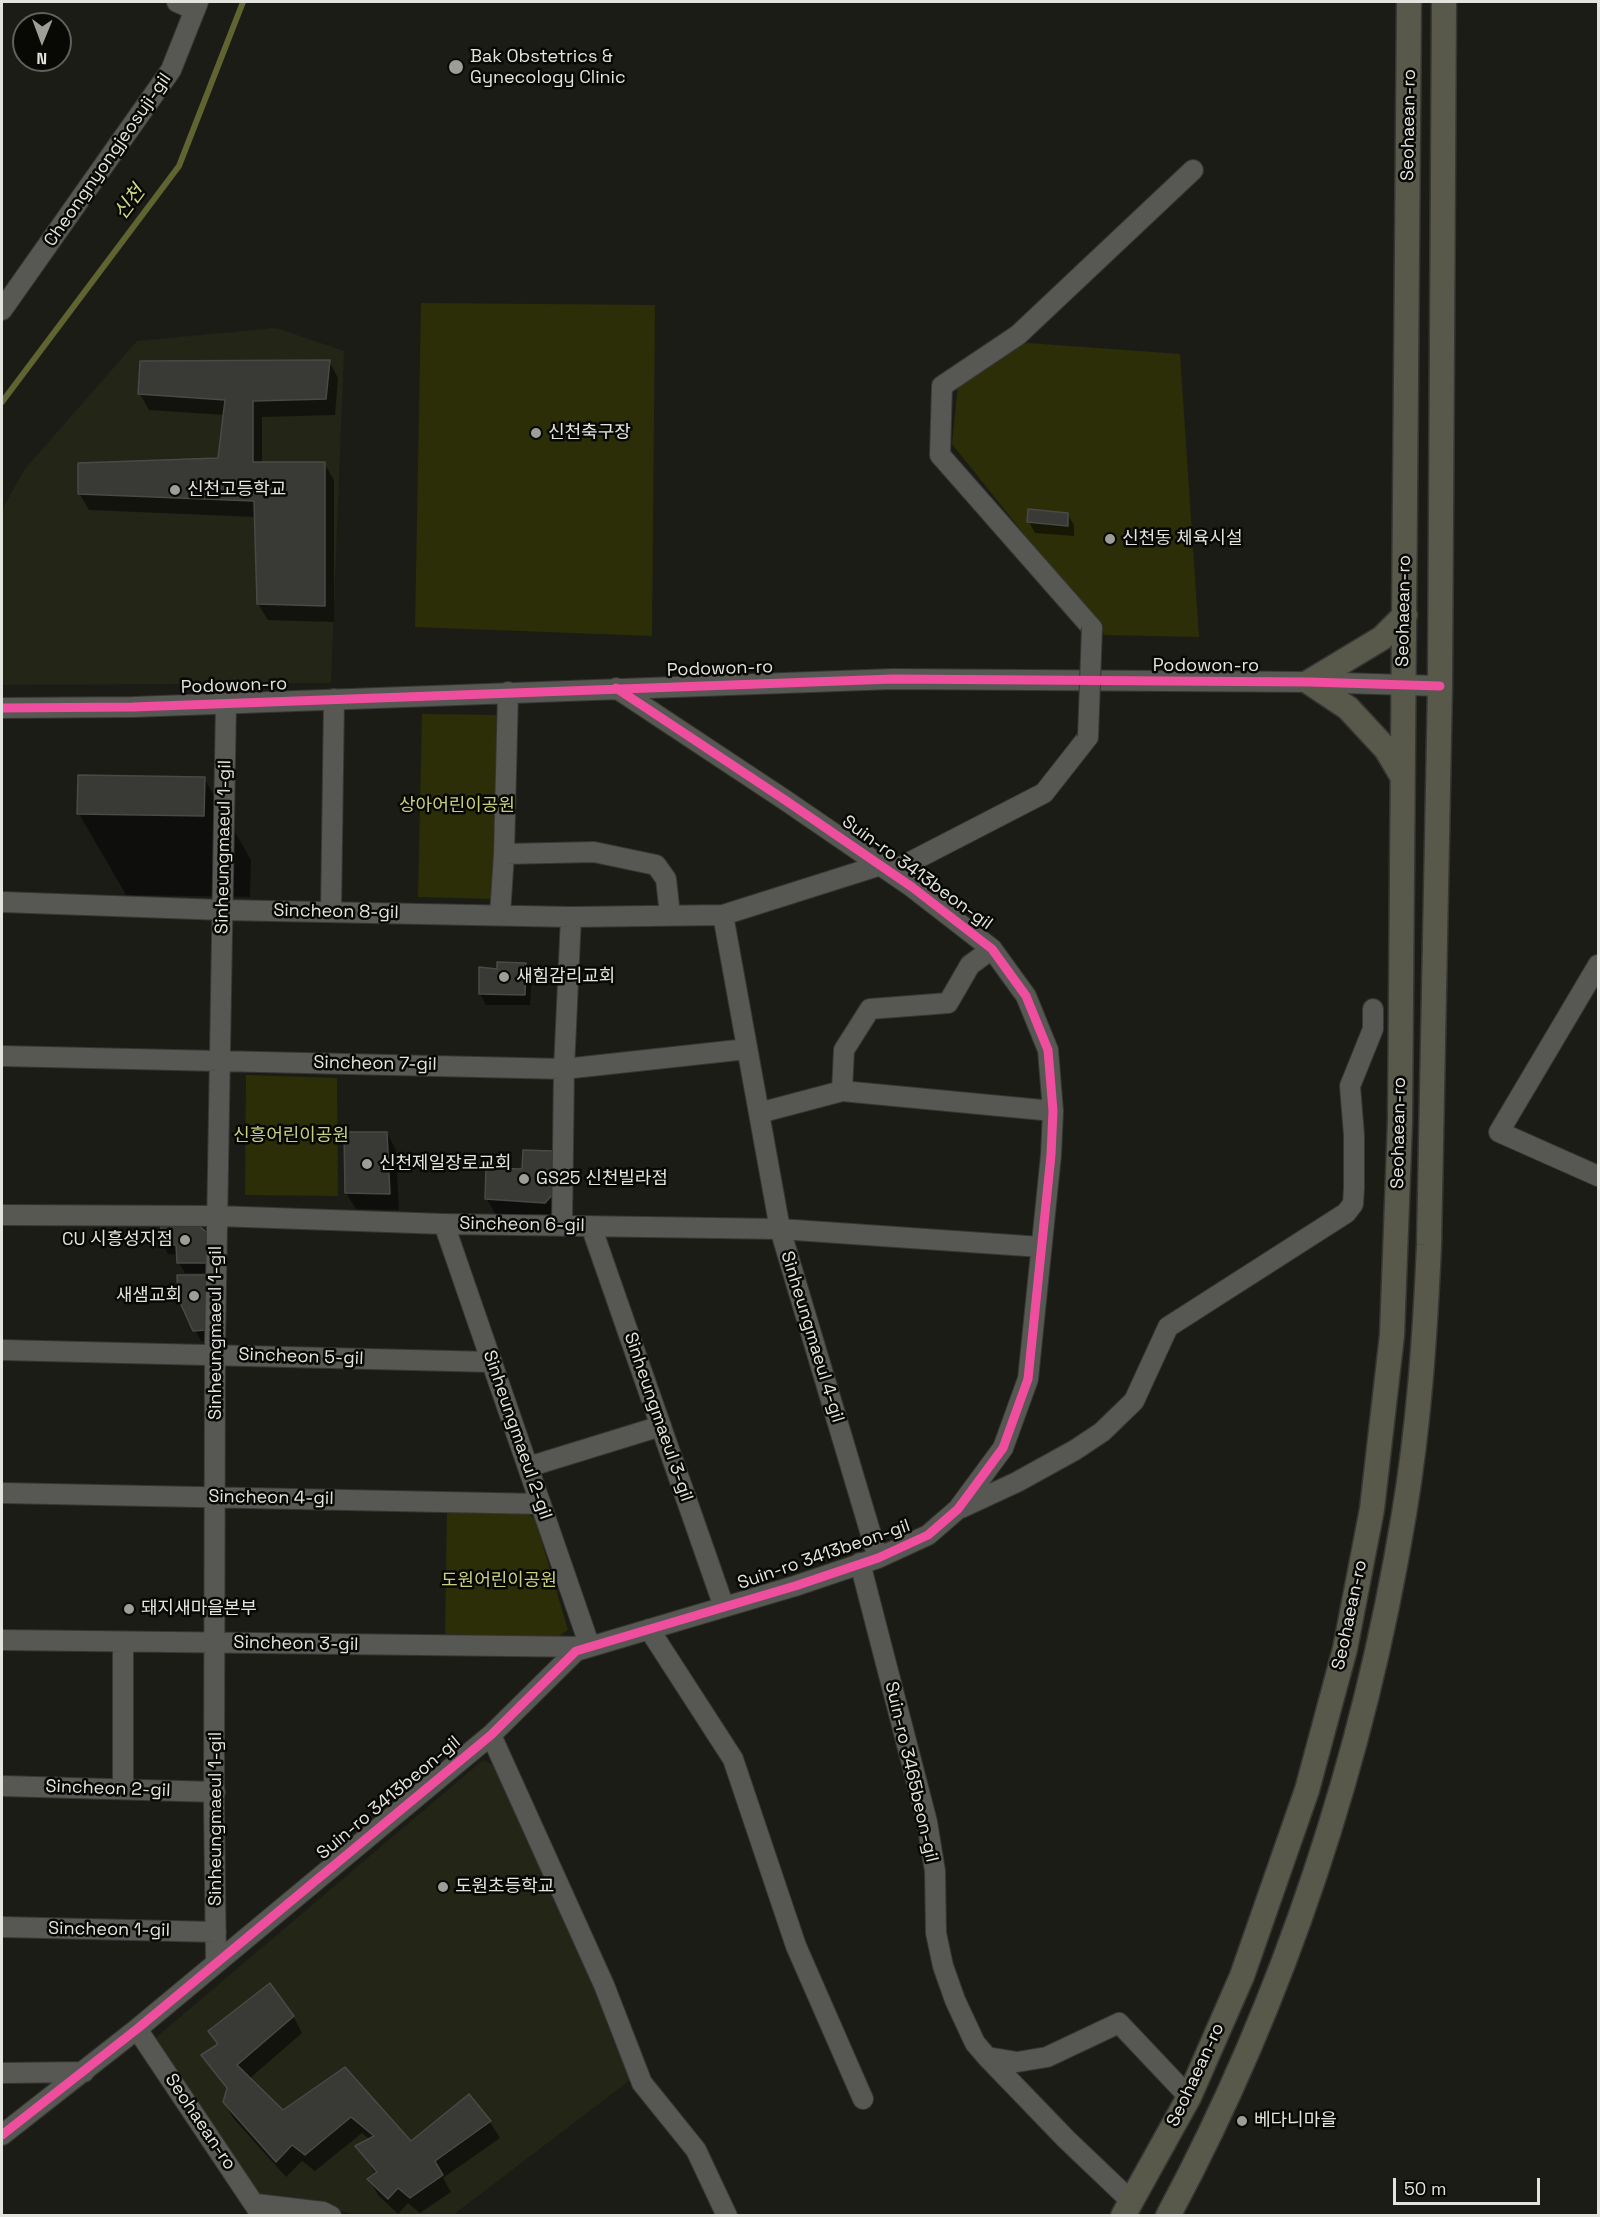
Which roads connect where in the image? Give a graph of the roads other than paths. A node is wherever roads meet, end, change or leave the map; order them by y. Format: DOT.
graph roads {
  1 [pos="1409,2"];
  2 [pos="1444,2"];
  3 [pos="190,4"];
  4 [pos="1193,170"];
  5 [pos="2,310"];
  6 [pos="1405,615"];
  7 [pos="1309,682"];
  8 [pos="1403,685"];
  9 [pos="1440,686"];
  10 [pos="616,688"];
  11 [pos="508,692"];
  12 [pos="334,699"];
  13 [pos="226,703"];
  14 [pos="2,708"];
  15 [pos="1403,777"];
  16 [pos="504,854"];
  17 [pos="886,869"];
  18 [pos="2,902"];
  19 [pos="223,910"];
  20 [pos="331,912"];
  21 [pos="500,915"];
  22 [pos="670,915"];
  23 [pos="723,915"];
  24 [pos="571,917"];
  25 [pos="992,949"];
  26 [pos="1599,964"];
  27 [pos="1373,1009"];
  28 [pos="747,1049"];
  29 [pos="2,1056"];
  30 [pos="220,1060"];
  31 [pos="564,1069"];
  32 [pos="842,1090"];
  33 [pos="1053,1111"];
  34 [pos="759,1113"];
  35 [pos="1599,1176"];
  36 [pos="2,1215"];
  37 [pos="218,1216"];
  38 [pos="444,1224"];
  39 [pos="562,1225"];
  40 [pos="591,1226"];
  41 [pos="780,1229"];
  42 [pos="1041,1247"];
  43 [pos="2,1350"];
  44 [pos="215,1354"];
  45 [pos="492,1362"];
  46 [pos="661,1426"];
  47 [pos="528,1467"];
  48 [pos="2,1493"];
  49 [pos="216,1497"];
  50 [pos="541,1504"];
  51 [pos="958,1509"];
  52 [pos="869,1560"];
  53 [pos="724,1607"];
  54 [pos="650,1629"];
  55 [pos="2,1640"];
  56 [pos="123,1643"];
  57 [pos="216,1643"];
  58 [pos="590,1647"];
  59 [pos="491,1735"];
  60 [pos="2,1786"];
  61 [pos="123,1790"];
  62 [pos="215,1792"];
  63 [pos="2,1927"];
  64 [pos="216,1932"];
  65 [pos="216,1964"];
  66 [pos="137,2029"];
  67 [pos="987,2057"];
  68 [pos="84,2072"];
  69 [pos="2,2073"];
  70 [pos="1189,2097"];
  71 [pos="863,2099"];
  72 [pos="2,2135"];
  73 [pos="1127,2208"];
  74 [pos="259,2210"];
  75 [pos="331,2216"];
  76 [pos="727,2216"];
  77 [pos="1168,2216"];
  1 -- 6 [label="main road, Seohaean-ro"];
  2 -- 9 [label="main road, Seohaean-ro"];
  3 -- 5 [label="street, Cheongnyongjeosuji-gil"];
  4 -- 17 [label="street, Sincheon 8-gil, bridge"];
  6 -- 7 [label="main road"];
  6 -- 8 [label="main road, Seohaean-ro"];
  7 -- 8 [label="street, Podowon-ro"];
  7 -- 10 [label="street, Podowon-ro"];
  7 -- 15 [label="main road"];
  8 -- 9 [label="street, Podowon-ro"];
  8 -- 15 [label="main road, Seohaean-ro"];
  9 -- 77 [label="main road, Seohaean-ro"];
  10 -- 11 [label="street, Podowon-ro"];
  10 -- 17 [label="street, Suin-ro 3413beon-gil"];
  11 -- 12 [label="street, Podowon-ro"];
  11 -- 16 [label="street"];
  12 -- 13 [label="street, Podowon-ro"];
  12 -- 20 [label="street"];
  13 -- 14 [label="street, Podowon-ro"];
  13 -- 19 [label="street, Sinheungmaeul 1-gil"];
  15 -- 70 [label="main road, Seohaean-ro"];
  16 -- 21 [label="street"];
  16 -- 22 [label="street"];
  17 -- 23 [label="street, Sincheon 8-gil"];
  17 -- 25 [label="street, Suin-ro 3413beon-gil"];
  18 -- 19 [label="street, Sincheon 8-gil"];
  19 -- 20 [label="street, Sincheon 8-gil"];
  19 -- 30 [label="street, Sinheungmaeul 1-gil"];
  20 -- 21 [label="street, Sincheon 8-gil"];
  21 -- 24 [label="street, Sincheon 8-gil"];
  22 -- 23 [label="street, Sincheon 8-gil"];
  22 -- 24 [label="street, Sincheon 8-gil"];
  23 -- 28 [label="street, Sinheungmaeul 4-gil"];
  24 -- 31 [label="street"];
  25 -- 32 [label="street"];
  25 -- 33 [label="street, Suin-ro 3413beon-gil"];
  26 -- 35 [label="street"];
  27 -- 51 [label="street"];
  28 -- 31 [label="street, Sincheon 7-gil"];
  28 -- 34 [label="street, Sinheungmaeul 4-gil"];
  29 -- 30 [label="street, Sincheon 7-gil"];
  30 -- 31 [label="street, Sincheon 7-gil"];
  30 -- 37 [label="street, Sinheungmaeul 1-gil"];
  31 -- 39 [label="street"];
  32 -- 33 [label="street"];
  32 -- 34 [label="street"];
  33 -- 42 [label="street, Suin-ro 3413beon-gil"];
  34 -- 41 [label="street, Sinheungmaeul 4-gil"];
  36 -- 37 [label="street, Sincheon 6-gil"];
  37 -- 38 [label="street, Sincheon 6-gil"];
  37 -- 44 [label="street, Sinheungmaeul 1-gil"];
  38 -- 39 [label="street, Sincheon 6-gil"];
  38 -- 45 [label="street, Sinheungmaeul 2-gil"];
  39 -- 40 [label="street, Sincheon 6-gil"];
  40 -- 41 [label="street, Sincheon 6-gil"];
  40 -- 46 [label="street, Sinheungmaeul 3-gil"];
  41 -- 42 [label="street, Sincheon 6-gil"];
  41 -- 52 [label="street, Sinheungmaeul 4-gil"];
  42 -- 51 [label="street, Suin-ro 3413beon-gil"];
  43 -- 44 [label="street, Sincheon 5-gil"];
  44 -- 45 [label="street, Sincheon 5-gil"];
  44 -- 49 [label="street, Sinheungmaeul 1-gil"];
  45 -- 47 [label="street, Sinheungmaeul 2-gil"];
  46 -- 47 [label="street"];
  46 -- 53 [label="street, Sinheungmaeul 3-gil"];
  47 -- 50 [label="street, Sinheungmaeul 2-gil"];
  48 -- 49 [label="street, Sincheon 4-gil"];
  49 -- 50 [label="street, Sincheon 4-gil"];
  49 -- 57 [label="street, Sinheungmaeul 1-gil"];
  50 -- 58 [label="street, Sinheungmaeul 2-gil"];
  51 -- 52 [label="street, Suin-ro 3413beon-gil"];
  52 -- 53 [label="street, Suin-ro 3413beon-gil"];
  52 -- 67 [label="street, Suin-ro 3465beon-gil"];
  53 -- 54 [label="street, Suin-ro 3413beon-gil"];
  54 -- 58 [label="street, Suin-ro 3413beon-gil"];
  54 -- 71 [label="street"];
  55 -- 56 [label="street, Sincheon 3-gil"];
  56 -- 57 [label="street, Sincheon 3-gil"];
  56 -- 61 [label="street"];
  57 -- 58 [label="street, Sincheon 3-gil"];
  57 -- 62 [label="street, Sinheungmaeul 1-gil"];
  58 -- 59 [label="street, Suin-ro 3413beon-gil"];
  59 -- 65 [label="street, Suin-ro 3413beon-gil"];
  59 -- 76 [label="street"];
  60 -- 61 [label="street, Sincheon 2-gil"];
  61 -- 62 [label="street, Sincheon 2-gil"];
  62 -- 64 [label="street, Sinheungmaeul 1-gil"];
  63 -- 64 [label="street, Sincheon 1-gil"];
  64 -- 65 [label="street, Sinheungmaeul 1-gil"];
  65 -- 66 [label="street, Suin-ro 3413beon-gil"];
  66 -- 68 [label="street, Suin-ro 3413beon-gil"];
  66 -- 74 [label="street, Seohaean-ro"];
  67 -- 70 [label="street"];
  67 -- 73 [label="street, Suin-ro 3465beon-gil"];
  68 -- 69 [label="street"];
  68 -- 72 [label="street, Suin-ro 3413beon-gil"];
  70 -- 73 [label="main road, Seohaean-ro"];
  74 -- 75 [label="street"];
}
